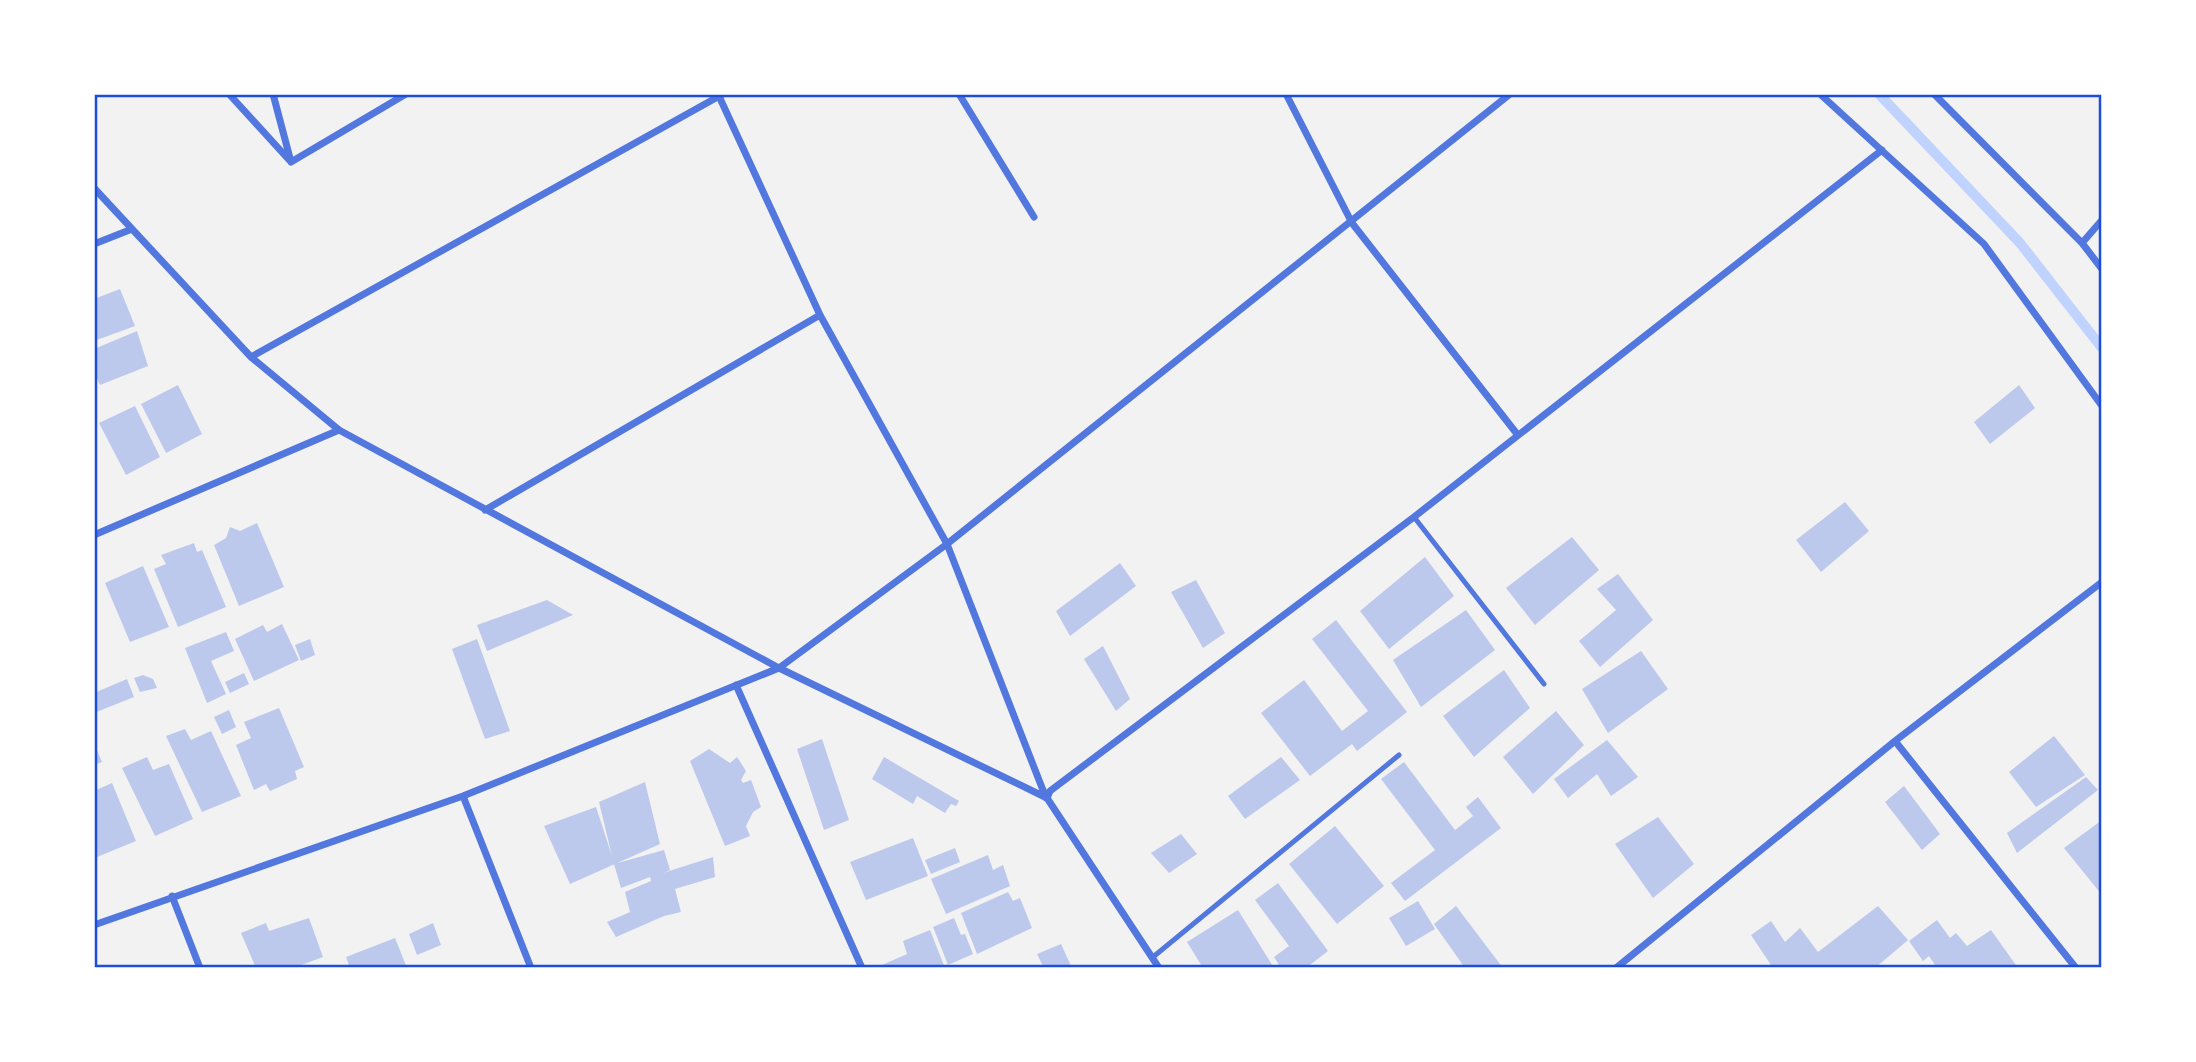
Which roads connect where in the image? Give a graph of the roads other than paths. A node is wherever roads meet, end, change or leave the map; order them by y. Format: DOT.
graph roads {
  1 [pos="229,94"];
  2 [pos="273,94"];
  3 [pos="407,94"];
  4 [pos="960,94"];
  5 [pos="1286,94"];
  6 [pos="1510,94"];
  7 [pos="1820,94"];
  8 [pos="1934,94"];
  9 [pos="720,95"];
  10 [pos="1882,150"];
  11 [pos="291,162"];
  12 [pos="94,188"];
  13 [pos="1034,217"];
  14 [pos="2102,220"];
  15 [pos="1352,223"];
  16 [pos="132,229"];
  17 [pos="2082,243"];
  18 [pos="94,244"];
  19 [pos="2102,269"];
  20 [pos="820,315"];
  21 [pos="251,357"];
  22 [pos="2102,406"];
  23 [pos="339,430"];
  24 [pos="1517,434"];
  25 [pos="485,510"];
  26 [pos="1414,517"];
  27 [pos="94,535"];
  28 [pos="947,544"];
  29 [pos="2100,586"];
  30 [pos="779,668"];
  31 [pos="1544,684"];
  32 [pos="736,685"];
  33 [pos="1895,741"];
  34 [pos="1399,755"];
  35 [pos="463,796"];
  36 [pos="1046,798"];
  37 [pos="172,896"];
  38 [pos="94,925"];
  39 [pos="1153,957"];
  40 [pos="200,968"];
  41 [pos="531,968"];
  42 [pos="862,968"];
  43 [pos="1159,968"];
  44 [pos="1616,968"];
  45 [pos="2076,968"];
  1 -- 11 [label="street"];
  2 -- 11 [label="street"];
  3 -- 11 [label="street"];
  4 -- 13 [label="street"];
  5 -- 15 [label="street"];
  6 -- 15 [label="street"];
  7 -- 10 [label="street"];
  8 -- 17 [label="street"];
  9 -- 20 [label="street"];
  9 -- 21 [label="street"];
  10 -- 22 [label="street"];
  10 -- 24 [label="street"];
  12 -- 16 [label="street"];
  14 -- 17 [label="street"];
  15 -- 24 [label="street"];
  15 -- 28 [label="street"];
  16 -- 18 [label="street"];
  16 -- 21 [label="street"];
  17 -- 19 [label="street"];
  20 -- 25 [label="street"];
  20 -- 28 [label="street"];
  21 -- 23 [label="street"];
  23 -- 25 [label="street"];
  23 -- 27 [label="street"];
  24 -- 26 [label="street"];
  25 -- 30 [label="street"];
  26 -- 31 [label="lane"];
  26 -- 36 [label="street"];
  28 -- 30 [label="street"];
  28 -- 36 [label="street"];
  29 -- 33 [label="street"];
  30 -- 32 [label="street"];
  30 -- 36 [label="street"];
  32 -- 35 [label="street"];
  32 -- 42 [label="street"];
  33 -- 44 [label="street"];
  33 -- 45 [label="street"];
  34 -- 39 [label="lane"];
  35 -- 37 [label="street"];
  35 -- 41 [label="street"];
  36 -- 39 [label="street"];
  37 -- 38 [label="street"];
  37 -- 40 [label="street"];
  39 -- 43 [label="street"];
}
